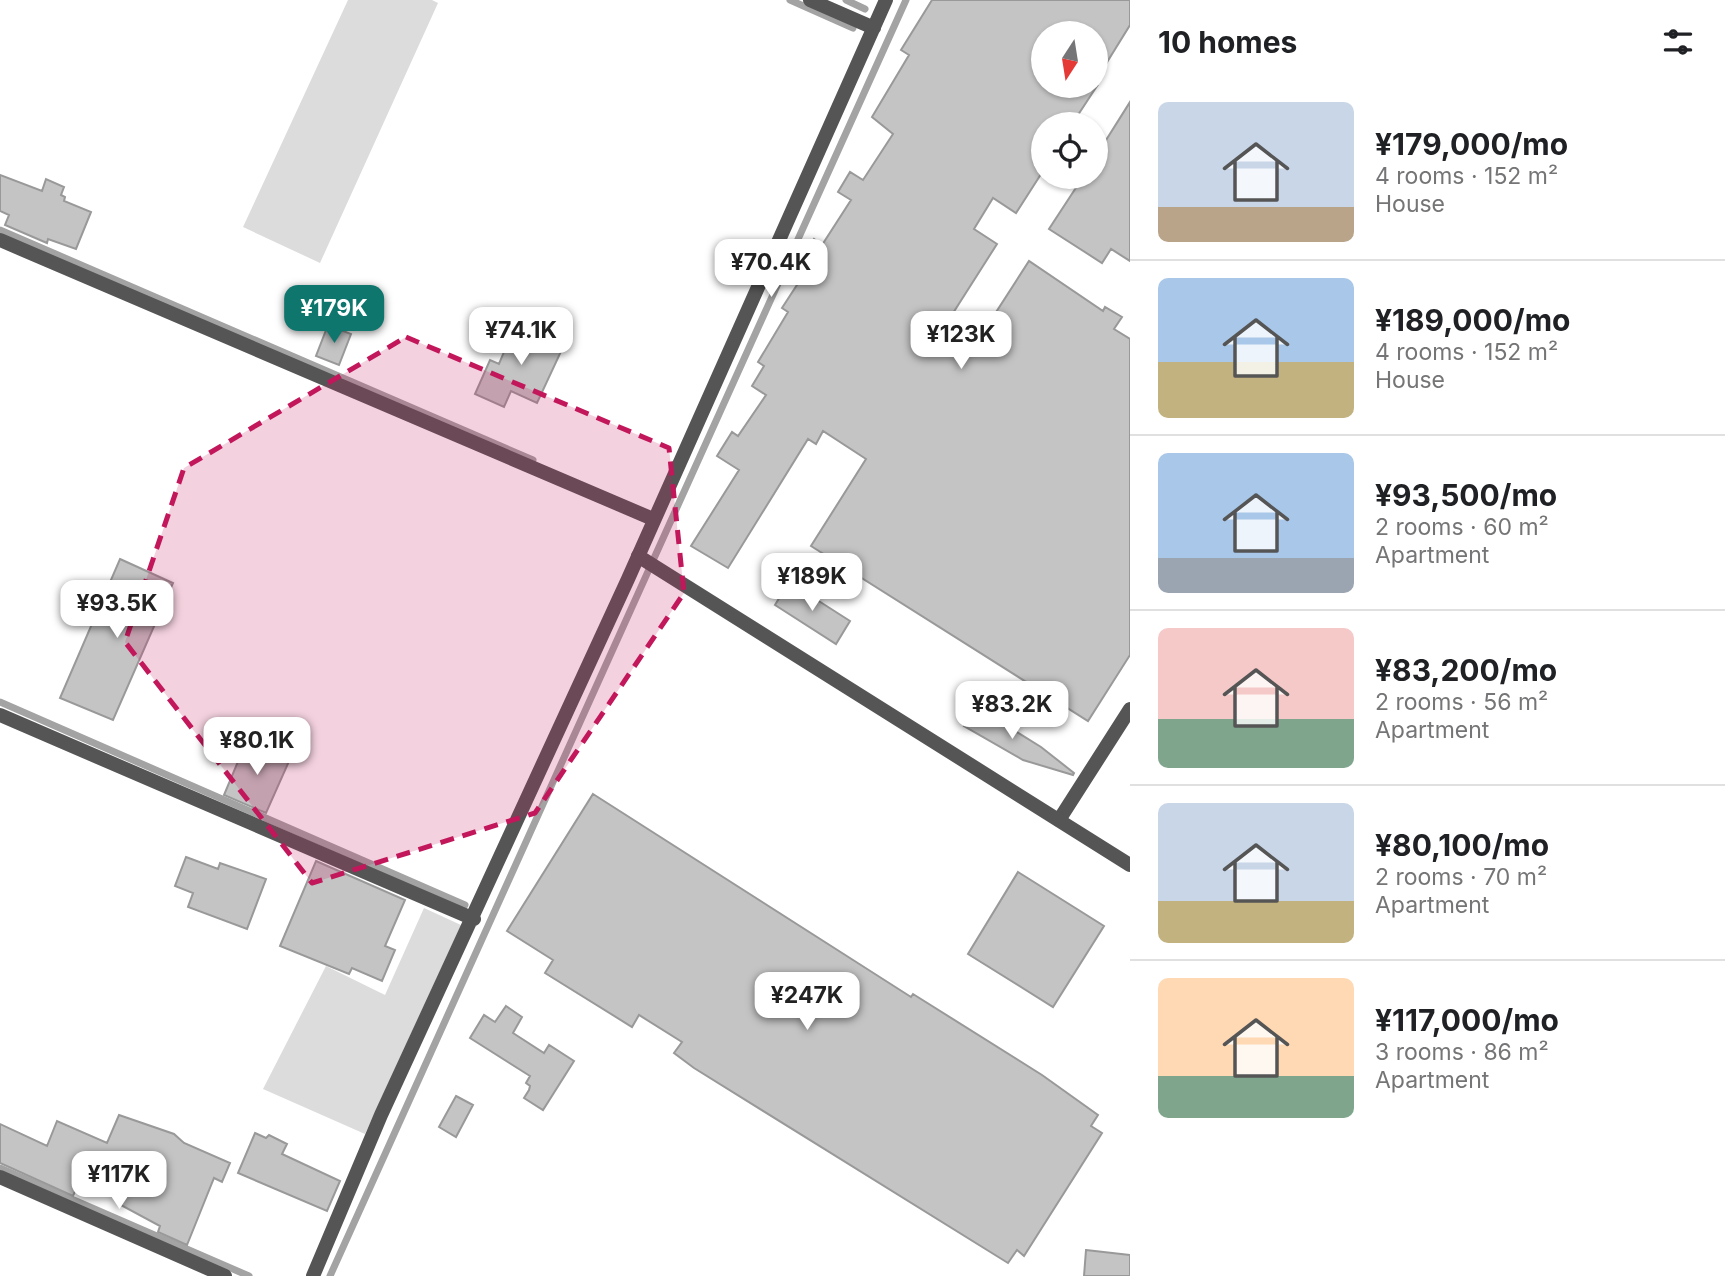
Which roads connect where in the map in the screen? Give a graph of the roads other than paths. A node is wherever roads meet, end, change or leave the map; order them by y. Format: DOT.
graph roads {
  1 [pos="810,0"];
  2 [pos="886,0"];
  3 [pos="874,29"];
  4 [pos="0,240"];
  5 [pos="653,519"];
  6 [pos="641,558"];
  7 [pos="1130,709"];
  8 [pos="0,715"];
  9 [pos="1059,820"];
  10 [pos="1130,865"];
  11 [pos="474,919"];
  12 [pos="0,1177"];
  13 [pos="225,1276"];
  14 [pos="313,1276"];
  1 -- 3 [label="street"];
  2 -- 3 [label="street"];
  3 -- 5 [label="street"];
  4 -- 5 [label="street"];
  5 -- 6 [label="street"];
  6 -- 9 [label="street"];
  6 -- 11 [label="street"];
  7 -- 9 [label="street"];
  8 -- 11 [label="street"];
  9 -- 10 [label="street"];
  11 -- 14 [label="street"];
  12 -- 13 [label="street"];
}
